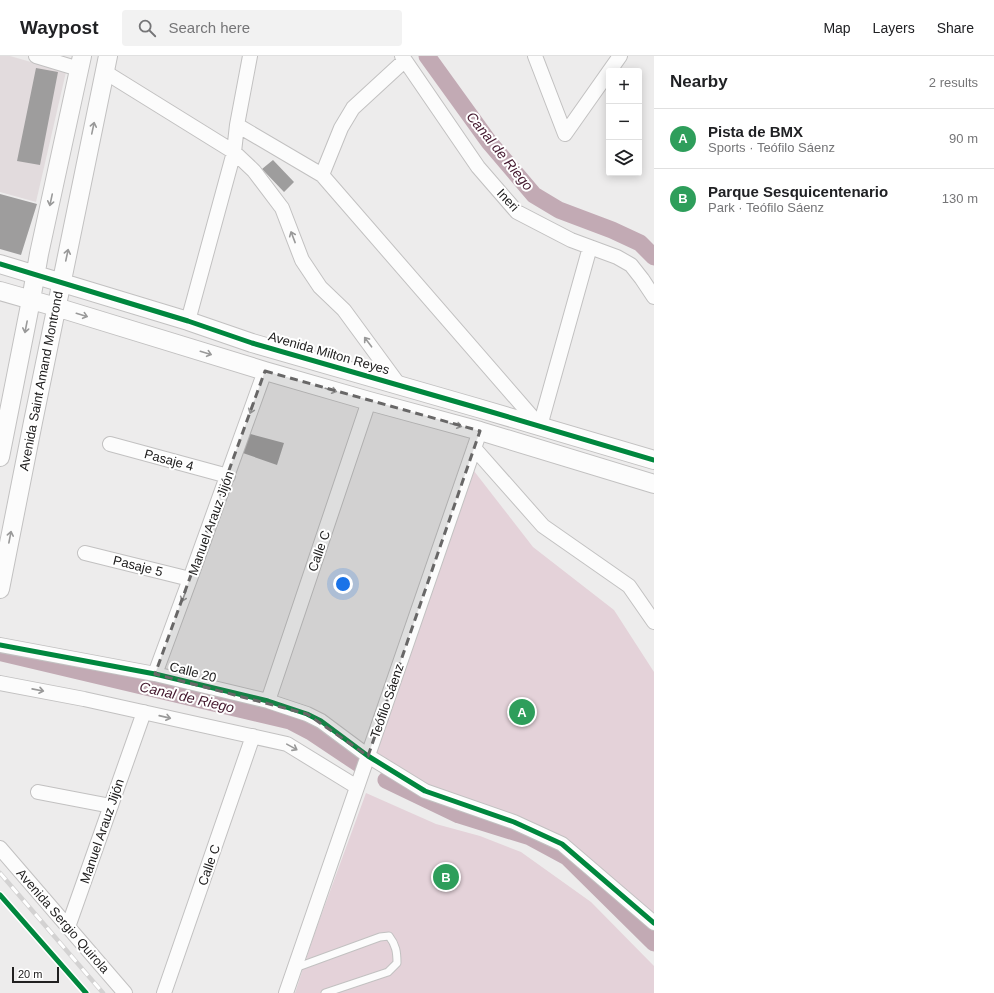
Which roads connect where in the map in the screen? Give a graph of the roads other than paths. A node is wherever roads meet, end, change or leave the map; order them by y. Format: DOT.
graph roads {
  1 [pos="36,56"];
  2 [pos="250,56"];
  3 [pos="535,56"];
  4 [pos="620,56"];
  5 [pos="403,58"];
  6 [pos="81,62"];
  7 [pos="106,64"];
  8 [pos="237,125"];
  9 [pos="234,152"];
  10 [pos="322,175"];
  11 [pos="590,247"];
  12 [pos="0,264"];
  13 [pos="35,275"];
  14 [pos="61,282"];
  15 [pos="0,291"];
  16 [pos="654,297"];
  17 [pos="31,300"];
  18 [pos="56,307"];
  19 [pos="188,321"];
  20 [pos="265,371"];
  21 [pos="399,385"];
  22 [pos="369,401"];
  23 [pos="4,415"];
  24 [pos="540,426"];
  25 [pos="480,431"];
  26 [pos="110,444"];
  27 [pos="474,448"];
  28 [pos="0,457"];
  29 [pos="654,460"];
  30 [pos="228,476"];
  31 [pos="654,484"];
  32 [pos="85,553"];
  33 [pos="190,579"];
  34 [pos="0,589"];
  35 [pos="654,622"];
  36 [pos="0,645"];
  37 [pos="155,674"];
  38 [pos="0,683"];
  39 [pos="268,701"];
  40 [pos="144,712"];
  41 [pos="253,736"];
  42 [pos="368,756"];
  43 [pos="357,787"];
  44 [pos="38,792"];
  45 [pos="111,806"];
  46 [pos="0,848"];
  47 [pos="654,923"];
  48 [pos="68,927"];
  49 [pos="295,968"];
  50 [pos="125,993"];
  51 [pos="164,993"];
  52 [pos="286,993"];
  53 [pos="325,993"];
  1 -- 6 [label="street"];
  2 -- 8 [label="street"];
  3 -- 4 [label="street"];
  5 -- 10 [label="street"];
  5 -- 11 [label="street, Ineri"];
  6 -- 13 [label="street, Avenida Saint Amand Montrond, one-way"];
  7 -- 9 [label="street"];
  14 -- 7 [label="street, Avenida Saint Amand Montrond, one-way"];
  8 -- 9 [label="street"];
  8 -- 10 [label="street"];
  9 -- 19 [label="street"];
  21 -- 9 [label="street, one-way"];
  10 -- 24 [label="street"];
  11 -- 16 [label="street, Ineri"];
  11 -- 24 [label="street"];
  12 -- 13 [label="street, Avenida Milton Reyes"];
  13 -- 14 [label="street, Avenida Milton Reyes"];
  13 -- 17 [label="street, Avenida Saint Amand Montrond"];
  14 -- 18 [label="street, Avenida Saint Amand Montrond"];
  14 -- 19 [label="street, Avenida Milton Reyes"];
  15 -- 17 [label="street"];
  17 -- 18 [label="street"];
  17 -- 23 [label="street, Avenida Saint Amand Montrond, one-way"];
  18 -- 20 [label="street, one-way"];
  34 -- 18 [label="street, Avenida Saint Amand Montrond, one-way"];
  19 -- 21 [label="street, Avenida Milton Reyes"];
  20 -- 22 [label="street, one-way"];
  20 -- 30 [label="street, Manuel Arauz Jijón, one-way"];
  21 -- 24 [label="street, Avenida Milton Reyes"];
  22 -- 25 [label="street, one-way"];
  22 -- 39 [label="street, Calle C"];
  23 -- 28 [label="street, Avenida Saint Amand Montrond"];
  24 -- 29 [label="street, Avenida Milton Reyes"];
  25 -- 27 [label="street, Teófilo Sáenz"];
  25 -- 31 [label="street"];
  26 -- 30 [label="street, Pasaje 4"];
  27 -- 35 [label="street"];
  27 -- 42 [label="street, Teófilo Sáenz"];
  30 -- 33 [label="street, Manuel Arauz Jijón"];
  32 -- 33 [label="street, Pasaje 5"];
  33 -- 37 [label="street, Manuel Arauz Jijón, one-way"];
  36 -- 37 [label="street, Calle 20"];
  37 -- 39 [label="street, Calle 20"];
  38 -- 40 [label="street, one-way"];
  39 -- 42 [label="street, Calle 20"];
  40 -- 41 [label="street, one-way"];
  40 -- 45 [label="street, Manuel Arauz Jijón"];
  41 -- 43 [label="street, one-way"];
  41 -- 51 [label="street, Calle C"];
  42 -- 43 [label="street, Teófilo Sáenz"];
  42 -- 47 [label="street, Calle 20"];
  43 -- 49 [label="street, Teófilo Sáenz"];
  44 -- 45 [label="street"];
  45 -- 48 [label="street, Manuel Arauz Jijón"];
  46 -- 48 [label="street, Avenida Sergio Quirola"];
  48 -- 50 [label="street, Avenida Sergio Quirola"];
  49 -- 52 [label="street, Teófilo Sáenz"];
  49 -- 53 [label="lane"];
}
